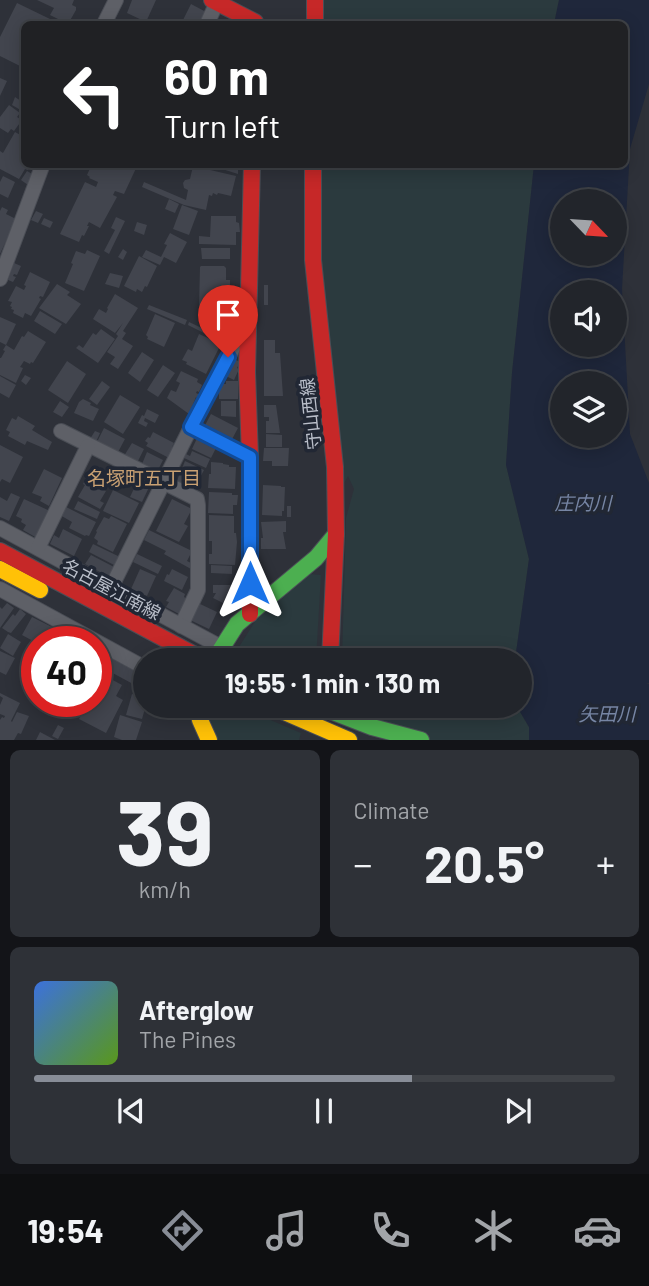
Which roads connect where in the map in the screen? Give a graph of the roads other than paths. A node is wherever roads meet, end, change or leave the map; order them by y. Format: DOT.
graph roads {
  1 [pos="116,0"];
  2 [pos="315,0"];
  3 [pos="216,1"];
  4 [pos="106,21"];
  5 [pos="208,21"];
  6 [pos="253,21"];
  7 [pos="315,21"];
  8 [pos="42,168"];
  9 [pos="252,168"];
  10 [pos="313,168"];
  11 [pos="0,279"];
  12 [pos="248,320"];
  13 [pos="191,427"];
  14 [pos="61,431"];
  15 [pos="89,446"];
  16 [pos="250,457"];
  17 [pos="164,483"];
  18 [pos="0,528"];
  19 [pos="336,534"];
  20 [pos="38,548"];
  21 [pos="0,551"];
  22 [pos="0,569"];
  23 [pos="111,588"];
  24 [pos="0,589"];
  25 [pos="250,614"];
  26 [pos="181,625"];
  27 [pos="129,628"];
  28 [pos="156,648"];
  29 [pos="179,648"];
  30 [pos="211,648"];
  31 [pos="221,648"];
  32 [pos="331,648"];
  33 [pos="133,661"];
  34 [pos="200,718"];
  35 [pos="295,718"];
  36 [pos="330,718"];
  37 [pos="350,718"];
  38 [pos="205,737"];
  39 [pos="335,737"];
  40 [pos="421,740"];
  1 -- 4 [label="street"];
  2 -- 7 [label="main road"];
  3 -- 5 [label="street"];
  3 -- 6 [label="main road"];
  8 -- 11 [label="street"];
  9 -- 12 [label="main road"];
  10 -- 19 [label="main road, 守山西線"];
  12 -- 13 [label="street"];
  12 -- 16 [label="main road"];
  13 -- 16 [label="street"];
  13 -- 17 [label="street"];
  14 -- 15 [label="street"];
  15 -- 17 [label="street"];
  15 -- 20 [label="street"];
  16 -- 25 [label="main road"];
  17 -- 23 [label="street"];
  17 -- 26 [label="street"];
  18 -- 20 [label="street"];
  19 -- 25 [label="main road"];
  19 -- 32 [label="main road, 守山西線"];
  20 -- 23 [label="street"];
  21 -- 27 [label="main road, 名古屋江南線"];
  22 -- 27 [label="main road, 名古屋江南線"];
  23 -- 26 [label="street"];
  24 -- 33 [label="street"];
  25 -- 31 [label="main road"];
  26 -- 30 [label="street"];
  27 -- 28 [label="main road, 名古屋江南線"];
  27 -- 29 [label="main road, 名古屋江南線"];
  34 -- 38 [label="main road"];
  35 -- 39 [label="main road"];
  36 -- 39 [label="main road"];
  37 -- 40 [label="main road"];
}
